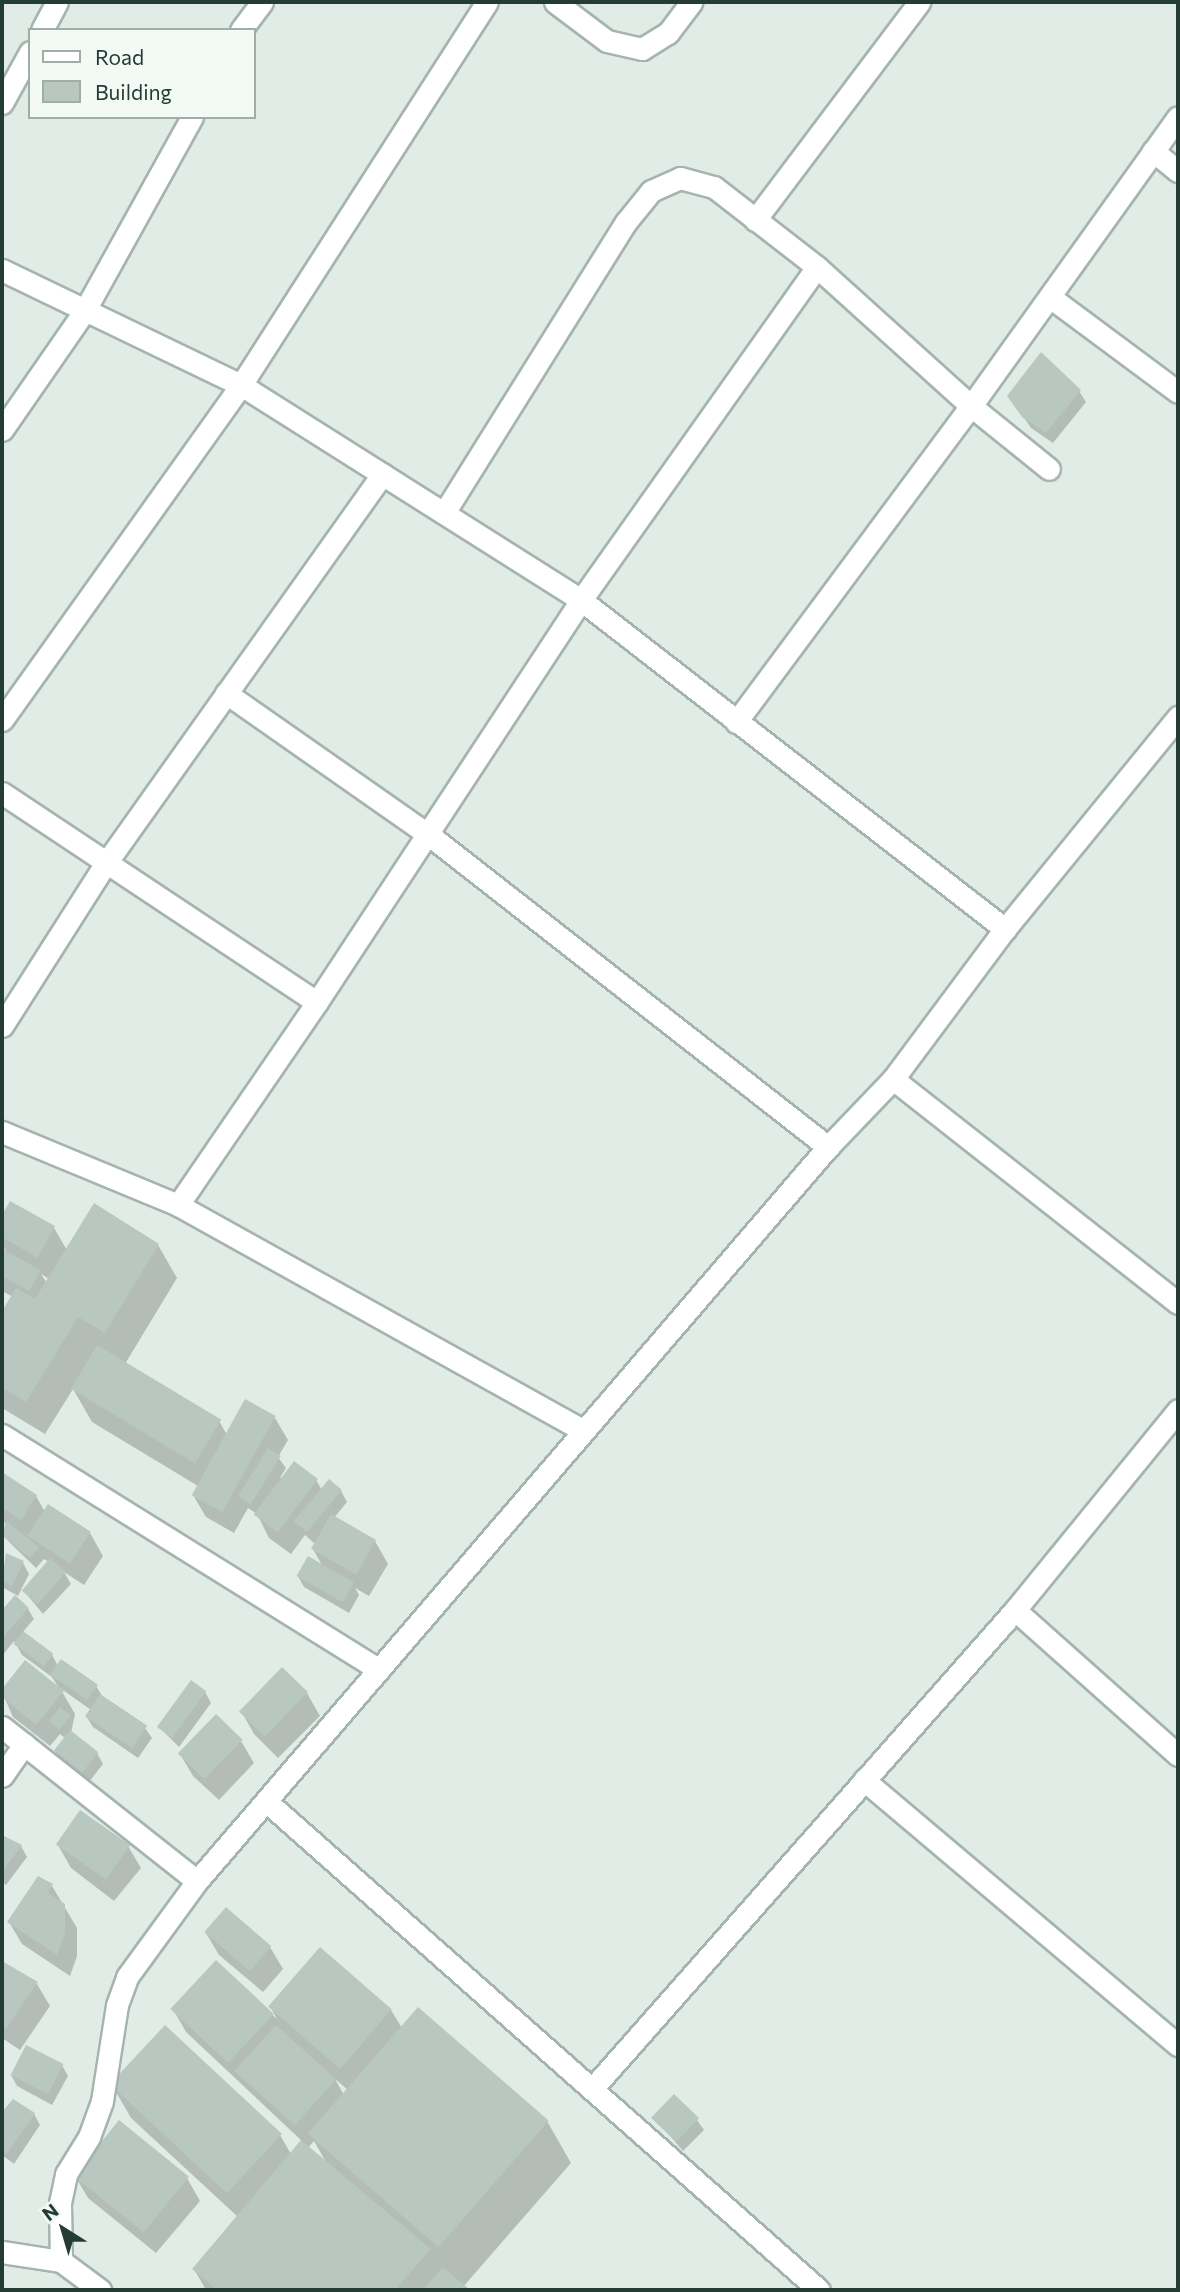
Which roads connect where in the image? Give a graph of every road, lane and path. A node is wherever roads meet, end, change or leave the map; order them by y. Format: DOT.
graph roads {
  1 [pos="58,2"];
  2 [pos="262,2"];
  3 [pos="487,2"];
  4 [pos="555,2"];
  5 [pos="691,2"];
  6 [pos="919,2"];
  7 [pos="43,28"];
  8 [pos="242,28"];
  9 [pos="28,56"];
  10 [pos="2,103"];
  11 [pos="1178,117"];
  12 [pos="191,119"];
  13 [pos="1153,151"];
  14 [pos="1178,171"];
  15 [pos="755,220"];
  16 [pos="817,267"];
  17 [pos="2,270"];
  18 [pos="1050,297"];
  19 [pos="85,310"];
  20 [pos="241,385"];
  21 [pos="1178,392"];
  22 [pos="971,406"];
  23 [pos="2,430"];
  24 [pos="1049,469"];
  25 [pos="382,474"];
  26 [pos="444,513"];
  27 [pos="582,600"];
  28 [pos="226,693"];
  29 [pos="1178,717"];
  30 [pos="2,720"];
  31 [pos="736,722"];
  32 [pos="2,793"];
  33 [pos="429,835"];
  34 [pos="106,863"];
  35 [pos="1005,929"];
  36 [pos="317,1002"];
  37 [pos="2,1027"];
  38 [pos="893,1079"];
  39 [pos="2,1132"];
  40 [pos="828,1147"];
  41 [pos="177,1205"];
  42 [pos="1178,1303"];
  43 [pos="1178,1410"];
  44 [pos="583,1430"];
  45 [pos="2,1435"];
  46 [pos="1015,1610"];
  47 [pos="379,1670"];
  48 [pos="2,1727"];
  49 [pos="24,1744"];
  50 [pos="1178,1755"];
  51 [pos="2,1776"];
  52 [pos="864,1780"];
  53 [pos="266,1801"];
  54 [pos="197,1881"];
  55 [pos="1178,2045"];
  56 [pos="592,2089"];
  57 [pos="2,2252"];
  58 [pos="61,2261"];
  59 [pos="100,2290"];
  60 [pos="819,2290"];
  1 -- 7 [label="street"];
  2 -- 8 [label="street"];
  3 -- 20 [label="street"];
  4 -- 5 [label="street"];
  6 -- 15 [label="street"];
  9 -- 10 [label="street"];
  11 -- 13 [label="street"];
  12 -- 19 [label="street"];
  13 -- 14 [label="street"];
  13 -- 18 [label="street"];
  15 -- 16 [label="street"];
  15 -- 26 [label="street"];
  16 -- 22 [label="street"];
  16 -- 27 [label="street"];
  17 -- 19 [label="street"];
  18 -- 21 [label="street"];
  18 -- 22 [label="street"];
  19 -- 20 [label="street"];
  19 -- 23 [label="street"];
  20 -- 25 [label="street"];
  20 -- 30 [label="street"];
  22 -- 24 [label="street"];
  22 -- 31 [label="street"];
  25 -- 26 [label="street"];
  25 -- 28 [label="street"];
  26 -- 27 [label="street"];
  27 -- 31 [label="street"];
  27 -- 33 [label="street"];
  28 -- 33 [label="street"];
  28 -- 34 [label="street"];
  29 -- 35 [label="street"];
  31 -- 35 [label="street"];
  32 -- 34 [label="street"];
  33 -- 36 [label="street"];
  33 -- 40 [label="street"];
  34 -- 36 [label="street"];
  34 -- 37 [label="street"];
  35 -- 38 [label="street"];
  36 -- 41 [label="street"];
  38 -- 40 [label="street"];
  38 -- 42 [label="street"];
  39 -- 41 [label="street"];
  40 -- 44 [label="street"];
  41 -- 44 [label="street"];
  43 -- 46 [label="street"];
  44 -- 47 [label="street"];
  45 -- 47 [label="street"];
  46 -- 50 [label="street"];
  46 -- 52 [label="street"];
  47 -- 53 [label="street"];
  48 -- 49 [label="street"];
  49 -- 51 [label="street"];
  49 -- 54 [label="street"];
  52 -- 55 [label="street"];
  52 -- 56 [label="street"];
  53 -- 54 [label="street"];
  53 -- 56 [label="street"];
  54 -- 58 [label="street"];
  56 -- 60 [label="street"];
  57 -- 58 [label="street"];
  58 -- 59 [label="street"];
}
